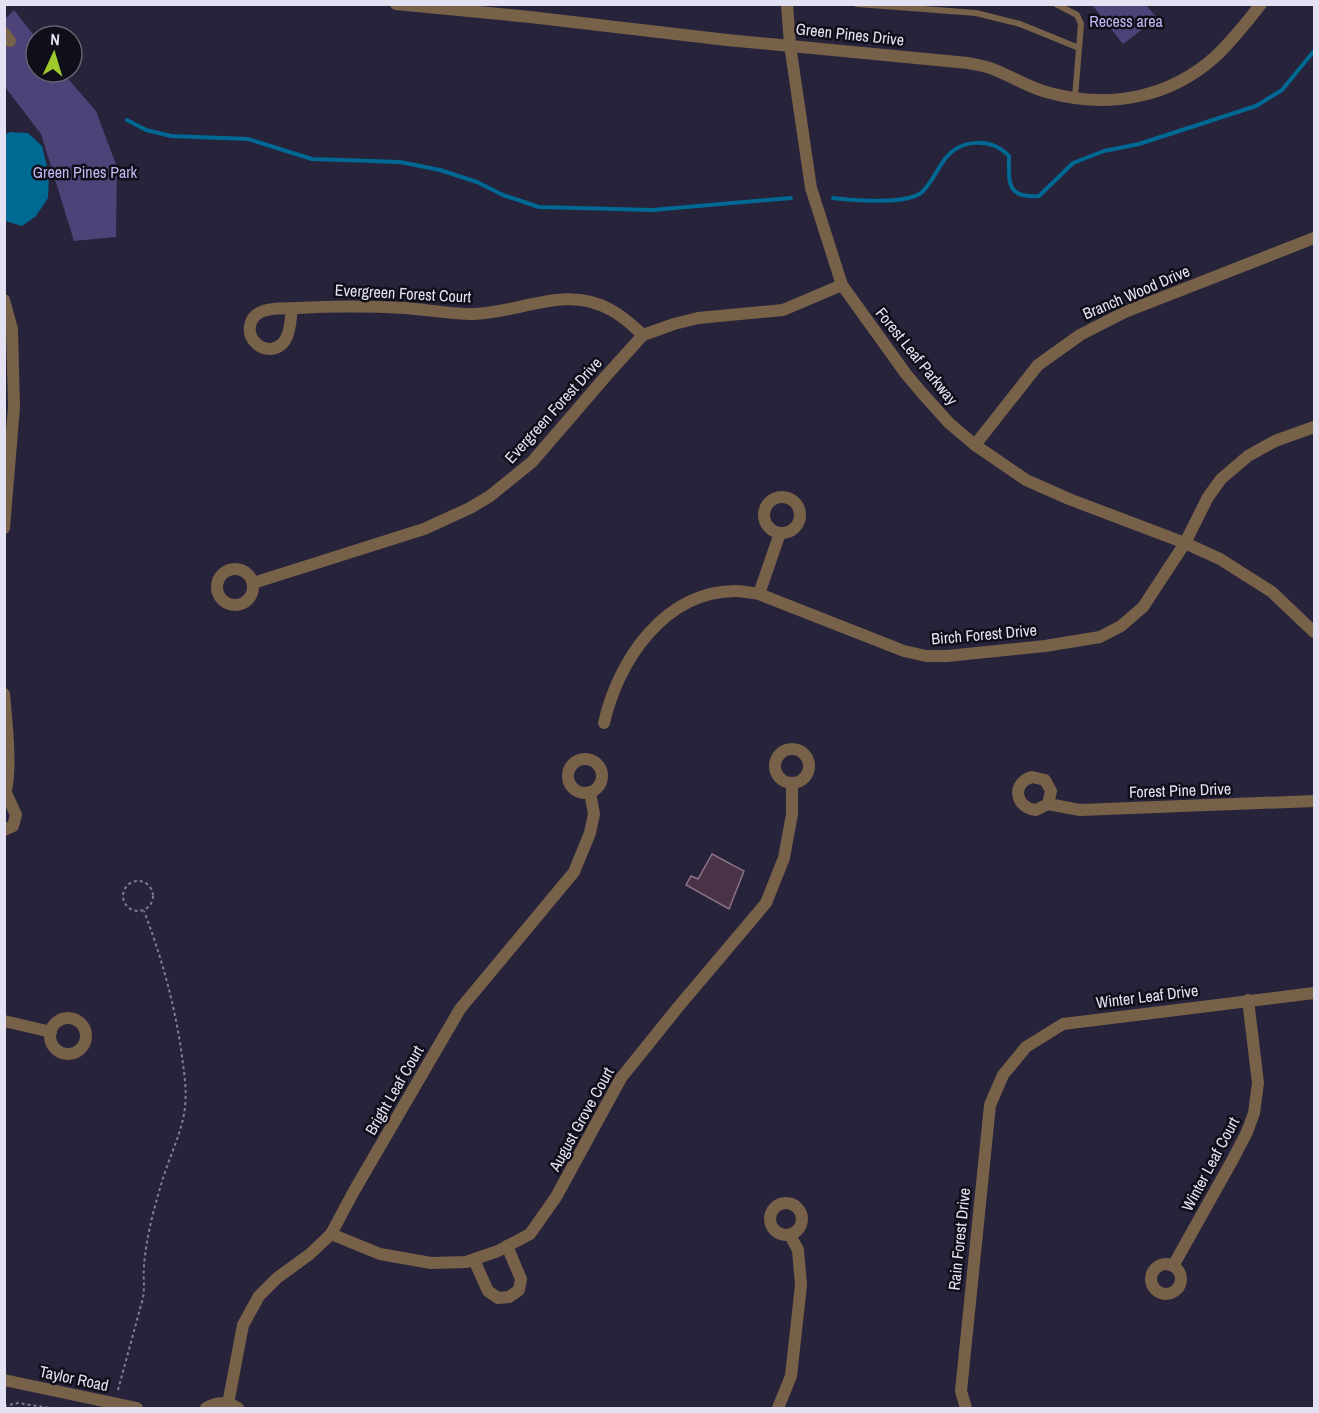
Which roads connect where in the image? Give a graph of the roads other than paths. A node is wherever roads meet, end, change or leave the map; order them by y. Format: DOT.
graph roads {
  1 [pos="396,4"];
  2 [pos="787,4"];
  3 [pos="857,4"];
  4 [pos="1056,4"];
  5 [pos="1261,4"];
  6 [pos="790,45"];
  7 [pos="1079,48"];
  8 [pos="1075,98"];
  9 [pos="1314,238"];
  10 [pos="842,285"];
  11 [pos="4,300"];
  12 [pos="292,308"];
  13 [pos="643,335"];
  14 [pos="1314,427"];
  15 [pos="975,445"];
  16 [pos="7,476"];
  17 [pos="4,528"];
  18 [pos="780,533"];
  19 [pos="1185,543"];
  20 [pos="253,583"];
  21 [pos="759,594"];
  22 [pos="1314,632"];
  23 [pos="4,694"];
  24 [pos="604,723"];
  25 [pos="7,738"];
  26 [pos="792,783"];
  27 [pos="590,792"];
  28 [pos="5,794"];
  29 [pos="1314,801"];
  30 [pos="1047,804"];
  31 [pos="4,830"];
  32 [pos="1314,993"];
  33 [pos="1248,1000"];
  34 [pos="4,1021"];
  35 [pos="51,1032"];
  36 [pos="1003,1075"];
  37 [pos="332,1234"];
  38 [pos="790,1235"];
  39 [pos="507,1246"];
  40 [pos="474,1260"];
  41 [pos="1173,1266"];
  42 [pos="4,1380"];
  43 [pos="233,1406"];
  44 [pos="137,1408"];
  45 [pos="206,1408"];
  46 [pos="778,1408"];
  47 [pos="966,1408"];
  1 -- 6 [label="street, Green Pines Drive"];
  2 -- 6 [label="street, Forest Leaf Parkway"];
  3 -- 7 [label="lane"];
  4 -- 7 [label="lane"];
  5 -- 8 [label="street, Green Pines Drive"];
  6 -- 8 [label="street, Green Pines Drive"];
  6 -- 10 [label="street, Forest Leaf Parkway"];
  7 -- 8 [label="lane"];
  9 -- 15 [label="street, Branch Wood Drive"];
  10 -- 13 [label="street, Evergreen Forest Drive"];
  10 -- 15 [label="street, Forest Leaf Parkway"];
  11 -- 16 [label="street"];
  12 -- 13 [label="street, Evergreen Forest Court"];
  13 -- 20 [label="street, Evergreen Forest Drive"];
  14 -- 19 [label="street, Birch Forest Drive"];
  15 -- 19 [label="street, Forest Leaf Parkway"];
  16 -- 17 [label="street"];
  18 -- 21 [label="street"];
  19 -- 21 [label="street, Birch Forest Drive"];
  19 -- 22 [label="street, Forest Leaf Parkway"];
  21 -- 24 [label="street, Birch Forest Drive"];
  23 -- 25 [label="street"];
  25 -- 28 [label="street"];
  26 -- 39 [label="street, August Grove Court"];
  27 -- 37 [label="street, Bright Leaf Court"];
  28 -- 31 [label="street"];
  29 -- 30 [label="street, Forest Pine Drive"];
  32 -- 33 [label="street, Winter Leaf Drive"];
  33 -- 36 [label="street, Winter Leaf Drive"];
  33 -- 41 [label="street, Winter Leaf Court"];
  34 -- 35 [label="street"];
  36 -- 47 [label="street, Rain Forest Drive"];
  37 -- 40 [label="street, August Grove Court"];
  37 -- 43 [label="street, Bright Leaf Court"];
  38 -- 46 [label="street"];
  39 -- 40 [label="street, August Grove Court"];
  39 -- 40 [label="street"];
  42 -- 44 [label="street, Taylor Road"];
  43 -- 45 [label="street"];
}
